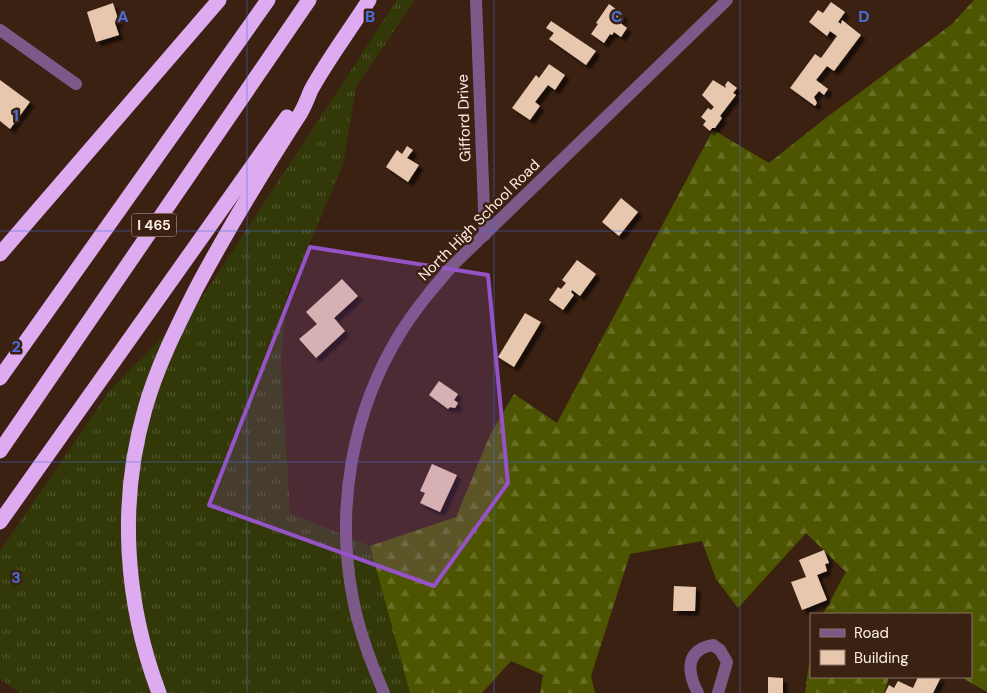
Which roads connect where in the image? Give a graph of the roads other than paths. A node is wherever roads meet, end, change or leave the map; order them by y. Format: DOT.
graph roads {
  1 [pos="219,0"];
  2 [pos="268,0"];
  3 [pos="308,0"];
  4 [pos="369,0"];
  5 [pos="476,0"];
  6 [pos="728,0"];
  7 [pos="0,30"];
  8 [pos="76,84"];
  9 [pos="311,90"];
  10 [pos="485,235"];
  11 [pos="0,254"];
  12 [pos="0,378"];
  13 [pos="0,451"];
  14 [pos="0,522"];
  15 [pos="159,693"];
  16 [pos="384,693"];
  17 [pos="698,693"];
  18 [pos="718,693"];
  1 -- 11 [label="highway"];
  2 -- 12 [label="highway, I 465"];
  3 -- 13 [label="highway, I 465"];
  4 -- 9 [label="highway"];
  5 -- 10 [label="street, Gifford Drive"];
  6 -- 10 [label="street, North High School Road"];
  7 -- 8 [label="street"];
  9 -- 14 [label="highway"];
  9 -- 15 [label="highway"];
  10 -- 16 [label="street, North High School Road"];
  17 -- 18 [label="street"];
}
